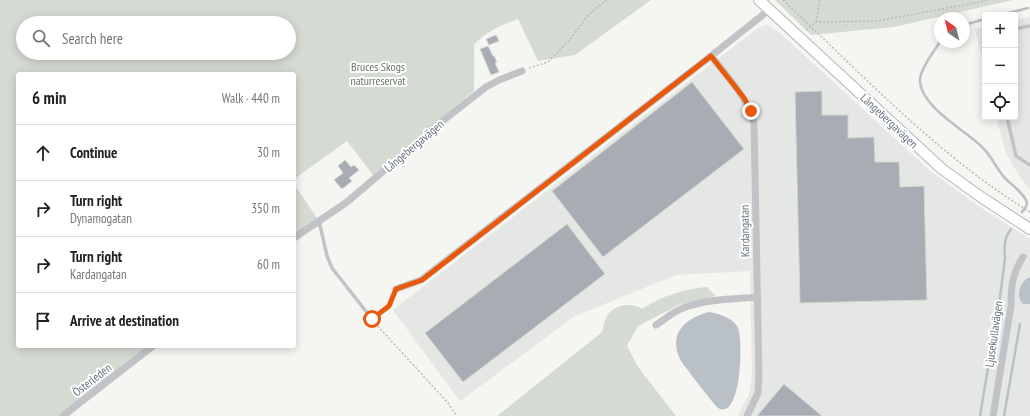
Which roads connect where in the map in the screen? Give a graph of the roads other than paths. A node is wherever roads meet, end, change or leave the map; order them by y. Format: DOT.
graph roads {
  1 [pos="758,0"];
  2 [pos="769,10"];
  3 [pos="1030,26"];
  4 [pos="1018,28"];
  5 [pos="711,56"];
  6 [pos="522,71"];
  7 [pos="1008,120"];
  8 [pos="1030,165"];
  9 [pos="319,221"];
  10 [pos="1030,229"];
  11 [pos="296,237"];
  12 [pos="1023,257"];
  13 [pos="396,289"];
  14 [pos="758,297"];
  15 [pos="656,325"];
  16 [pos="150,348"];
  17 [pos="63,416"];
  18 [pos="747,416"];
  19 [pos="993,416"];
  1 -- 2 [label="street, Långebergavägen"];
  2 -- 5 [label="street"];
  2 -- 10 [label="street, Långebergavägen"];
  3 -- 4 [label="lane"];
  5 -- 13 [label="street"];
  5 -- 14 [label="street, Kardangatan"];
  6 -- 9 [label="street, Långebergavägen"];
  7 -- 8 [label="lane"];
  9 -- 11 [label="street, Långebergavägen"];
  9 -- 13 [label="lane"];
  12 -- 19 [label="street, Ljusekullavägen"];
  14 -- 15 [label="street"];
  14 -- 18 [label="street, Kardangatan"];
  16 -- 17 [label="street, Österleden"];
}
